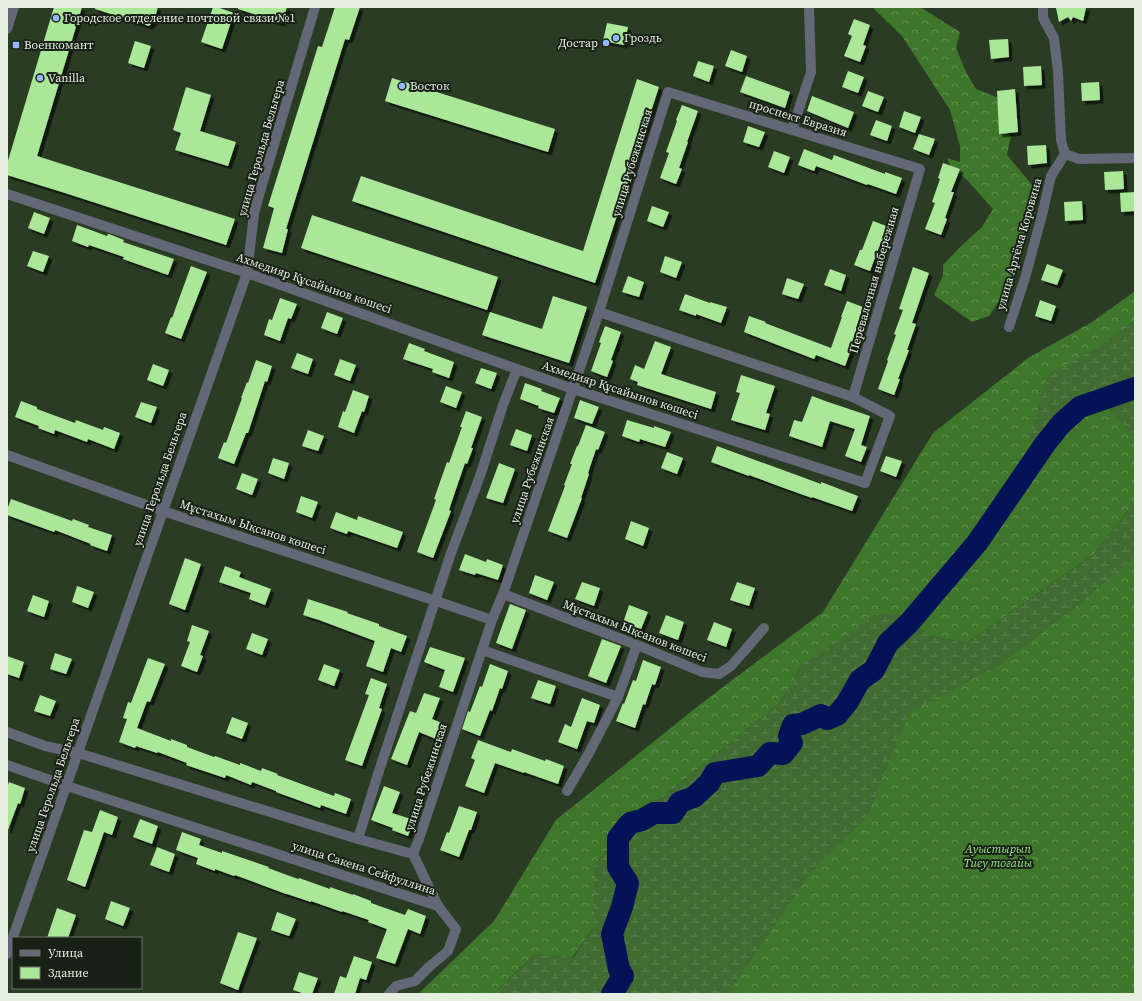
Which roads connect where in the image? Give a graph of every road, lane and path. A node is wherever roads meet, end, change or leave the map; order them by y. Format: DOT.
graph roads {
  1 [pos="16,7"];
  2 [pos="315,7"];
  3 [pos="808,7"];
  4 [pos="1043,7"];
  5 [pos="9,24"];
  6 [pos="668,92"];
  7 [pos="792,130"];
  8 [pos="1065,154"];
  9 [pos="1135,158"];
  10 [pos="920,169"];
  11 [pos="7,194"];
  12 [pos="246,273"];
  13 [pos="599,312"];
  14 [pos="1009,327"];
  15 [pos="517,369"];
  16 [pos="574,389"];
  17 [pos="853,398"];
  18 [pos="7,456"];
  19 [pos="163,511"];
  20 [pos="503,594"];
  21 [pos="436,601"];
  22 [pos="492,620"];
  23 [pos="764,628"];
  24 [pos="637,646"];
  25 [pos="482,650"];
  26 [pos="618,697"];
  27 [pos="7,732"];
  28 [pos="78,753"];
  29 [pos="7,765"];
  30 [pos="67,786"];
  31 [pos="567,791"];
  32 [pos="358,840"];
  33 [pos="413,854"];
  34 [pos="438,906"];
  35 [pos="13,937"];
  36 [pos="12,940"];
  37 [pos="7,954"];
  38 [pos="389,994"];
  1 -- 5 [label="street"];
  2 -- 12 [label="street, улица Герольда Бельгера"];
  3 -- 7 [label="street"];
  4 -- 8 [label="street"];
  6 -- 7 [label="street, проспект Евразия"];
  6 -- 13 [label="street, улица Рубежинская"];
  7 -- 10 [label="street, проспект Евразия"];
  8 -- 9 [label="street"];
  8 -- 14 [label="street, улица Артёма Коровина"];
  10 -- 17 [label="street, Перевалочная набережная"];
  11 -- 12 [label="street, Ахмедияр Құсайынов көшесі"];
  12 -- 15 [label="street, Ахмедияр Құсайынов көшесі"];
  12 -- 19 [label="street, улица Герольда Бельгера"];
  13 -- 16 [label="street, улица Рубежинская"];
  13 -- 17 [label="street, Ахмедияр Құсайынов көшесі"];
  15 -- 16 [label="street, Ахмедияр Құсайынов көшесі"];
  15 -- 21 [label="street"];
  16 -- 17 [label="street, Ахмедияр Құсайынов көшесі"];
  16 -- 20 [label="street, улица Рубежинская"];
  18 -- 19 [label="street, Мұстахым Ықсанов көшесі"];
  19 -- 21 [label="street, Мұстахым Ықсанов көшесі"];
  19 -- 28 [label="street, улица Герольда Бельгера"];
  20 -- 22 [label="street, улица Рубежинская"];
  20 -- 24 [label="street, Мұстахым Ықсанов көшесі"];
  21 -- 22 [label="street, Мұстахым Ықсанов көшесі"];
  21 -- 32 [label="street"];
  22 -- 25 [label="street, улица Рубежинская"];
  23 -- 24 [label="street, Мұстахым Ықсанов көшесі"];
  24 -- 26 [label="street"];
  25 -- 26 [label="street"];
  25 -- 33 [label="street, улица Рубежинская"];
  26 -- 31 [label="street"];
  27 -- 28 [label="street, улица Сакена Сейфуллина"];
  28 -- 30 [label="street, улица Герольда Бельгера"];
  28 -- 32 [label="street, улица Сакена Сейфуллина"];
  29 -- 30 [label="street, улица Сакена Сейфуллина"];
  30 -- 34 [label="street, улица Сакена Сейфуллина"];
  30 -- 35 [label="street, улица Герольда Бельгера"];
  32 -- 33 [label="street, улица Сакена Сейфуллина"];
  33 -- 34 [label="street, улица Сакена Сейфуллина"];
  34 -- 38 [label="street"];
  36 -- 37 [label="street, улица Герольда Бельгера"];
}
